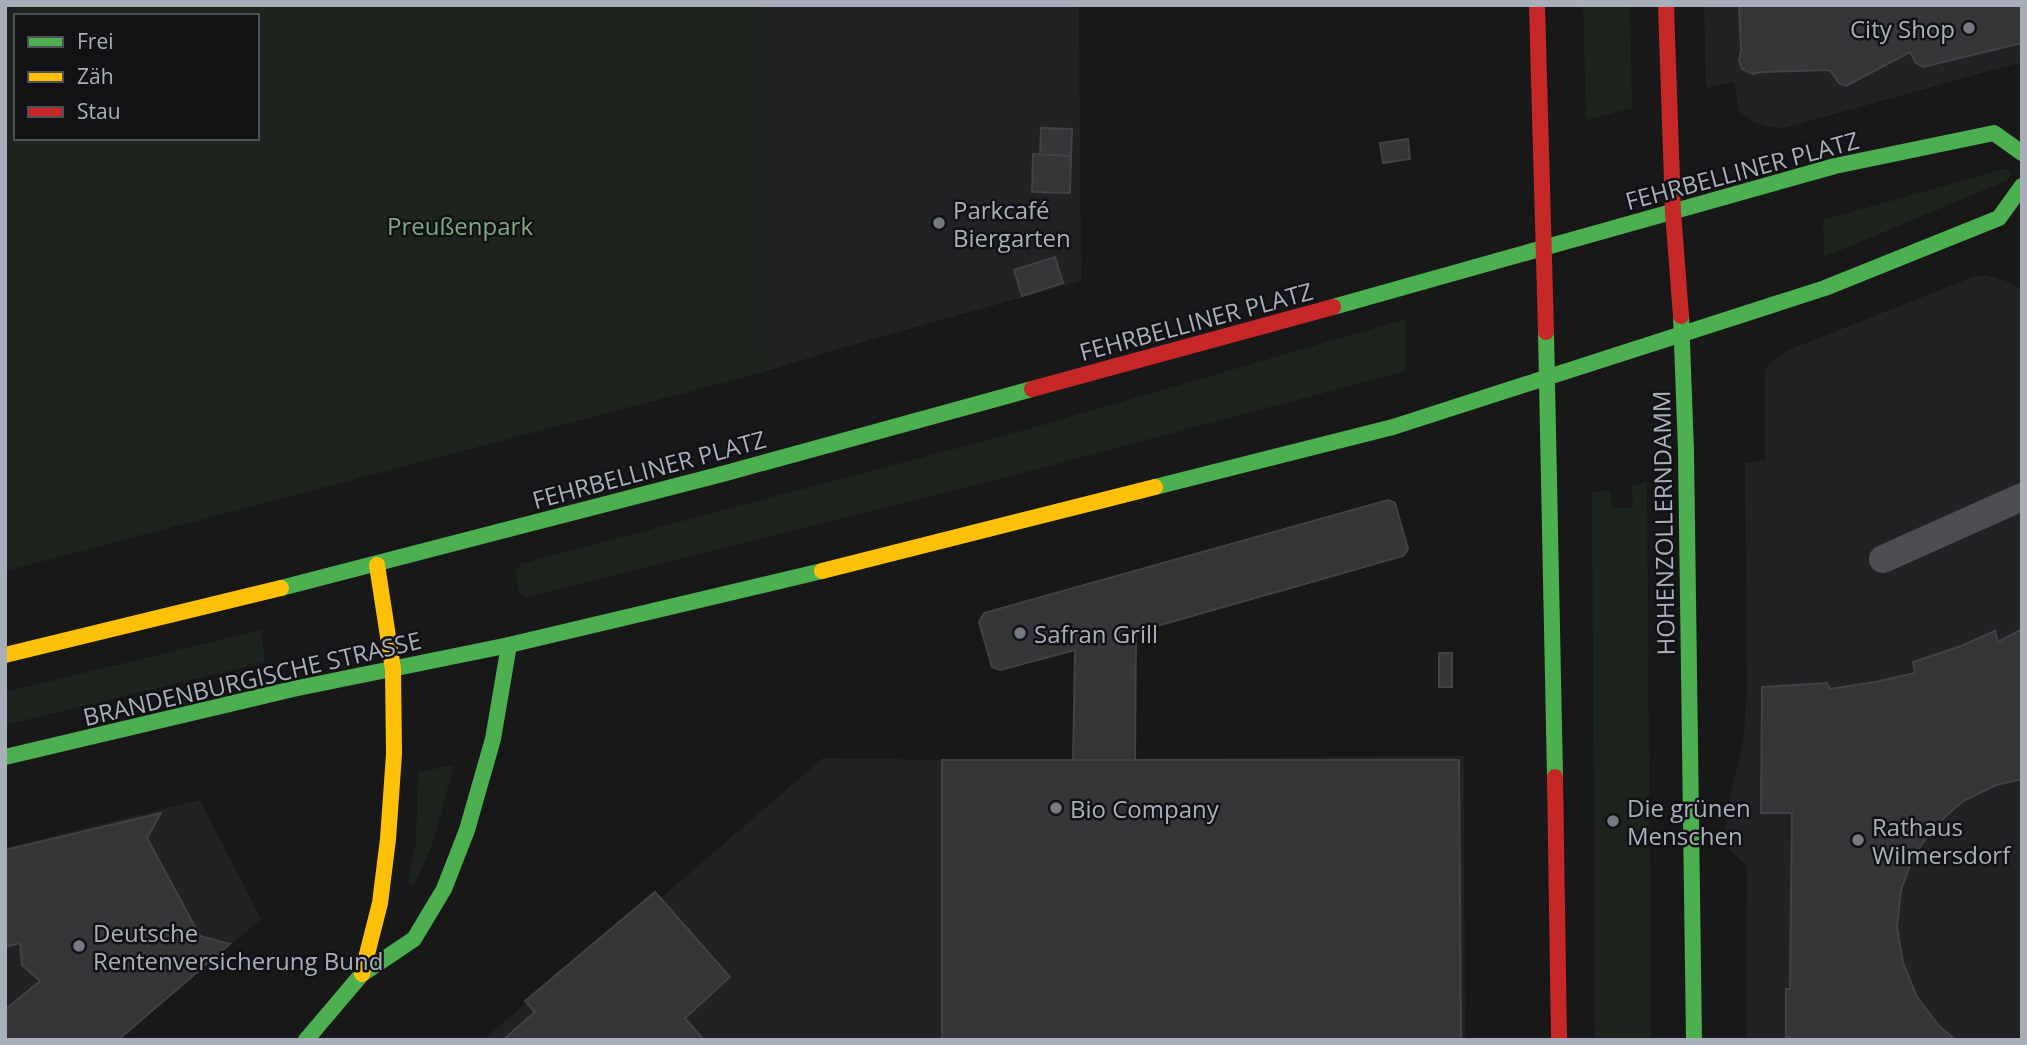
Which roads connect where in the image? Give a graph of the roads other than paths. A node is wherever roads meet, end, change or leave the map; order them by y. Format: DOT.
graph roads {
  1 [pos="1537,5"];
  2 [pos="1666,5"];
  3 [pos="2022,153"];
  4 [pos="2022,186"];
  5 [pos="1673,212"];
  6 [pos="1544,248"];
  7 [pos="1682,334"];
  8 [pos="1547,377"];
  9 [pos="2022,498"];
  10 [pos="1883,559"];
  11 [pos="377,565"];
  12 [pos="509,645"];
  13 [pos="5,655"];
  14 [pos="393,669"];
  15 [pos="5,757"];
  16 [pos="362,974"];
  17 [pos="306,1040"];
  18 [pos="1559,1040"];
  19 [pos="1694,1040"];
  1 -- 6 [label="main road"];
  2 -- 5 [label="main road, HOHENZOLLERNDAMM"];
  3 -- 5 [label="main road, FEHRBELLINER PLATZ"];
  4 -- 7 [label="main road"];
  5 -- 6 [label="main road, FEHRBELLINER PLATZ"];
  5 -- 7 [label="main road, HOHENZOLLERNDAMM"];
  6 -- 8 [label="main road"];
  6 -- 11 [label="main road, FEHRBELLINER PLATZ"];
  7 -- 8 [label="main road"];
  7 -- 19 [label="main road, HOHENZOLLERNDAMM"];
  8 -- 12 [label="main road"];
  8 -- 18 [label="main road"];
  9 -- 10 [label="lane"];
  11 -- 13 [label="main road"];
  11 -- 14 [label="main road"];
  12 -- 14 [label="main road, BRANDENBURGISCHE STRASSE"];
  12 -- 16 [label="main road"];
  14 -- 15 [label="main road, BRANDENBURGISCHE STRASSE"];
  14 -- 16 [label="main road"];
  16 -- 17 [label="main road"];
}
